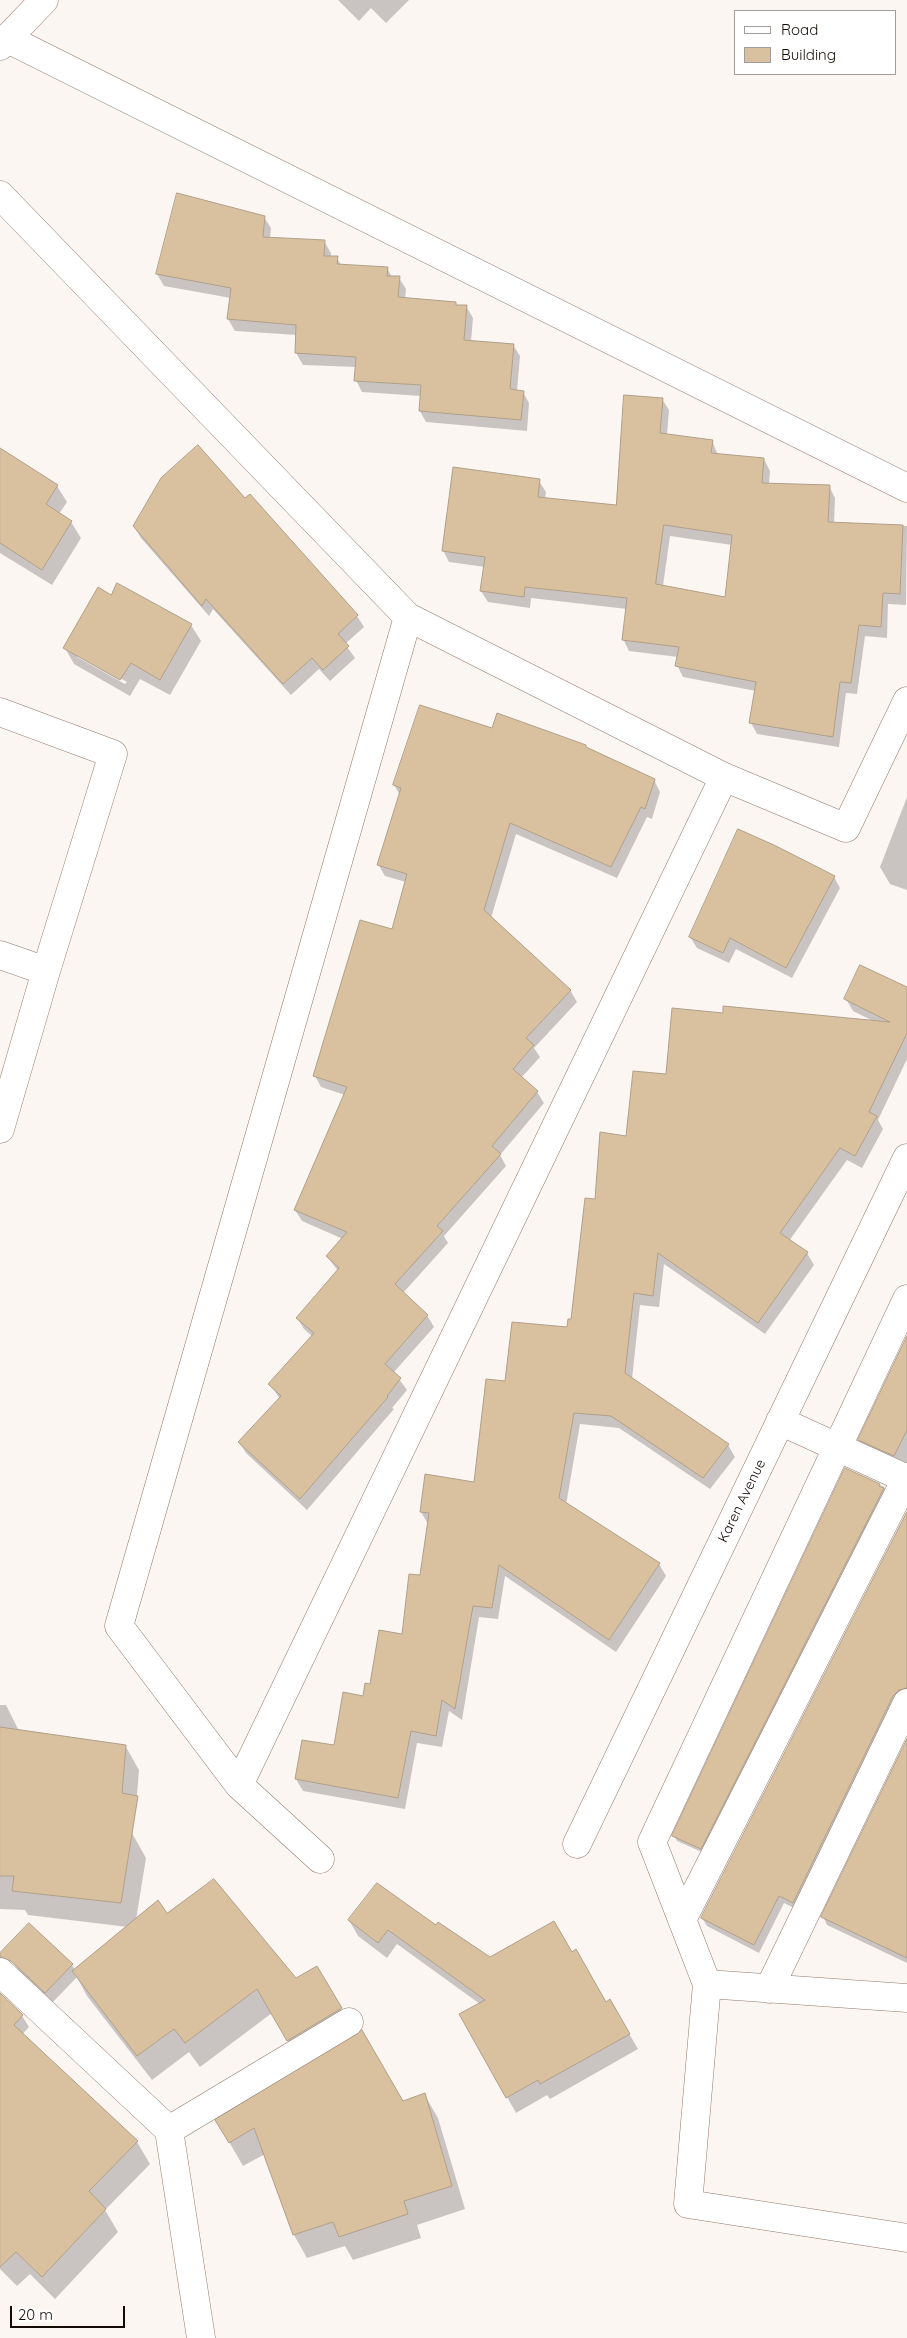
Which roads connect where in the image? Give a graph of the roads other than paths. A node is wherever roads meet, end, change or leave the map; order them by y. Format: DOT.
graph roads {
  1 [pos="44,0"];
  2 [pos="3,42"];
  3 [pos="0,195"];
  4 [pos="907,488"];
  5 [pos="408,616"];
  6 [pos="907,701"];
  7 [pos="0,712"];
  8 [pos="724,777"];
  9 [pos="0,955"];
  10 [pos="46,971"];
  11 [pos="0,1129"];
  12 [pos="907,1158"];
  13 [pos="907,1300"];
  14 [pos="780,1421"];
  15 [pos="838,1447"];
  16 [pos="907,1478"];
  17 [pos="907,1703"];
  18 [pos="239,1785"];
  19 [pos="577,1844"];
  20 [pos="320,1859"];
  21 [pos="682,1920"];
  22 [pos="0,1972"];
  23 [pos="707,1984"];
  24 [pos="769,1989"];
  25 [pos="907,1998"];
  26 [pos="350,2022"];
  27 [pos="169,2130"];
  28 [pos="907,2238"];
  29 [pos="201,2338"];
  1 -- 2 [label="street"];
  2 -- 4 [label="street"];
  3 -- 5 [label="street"];
  5 -- 8 [label="street"];
  5 -- 18 [label="street"];
  6 -- 8 [label="street"];
  7 -- 10 [label="street"];
  8 -- 18 [label="street"];
  9 -- 10 [label="street"];
  10 -- 11 [label="street"];
  12 -- 14 [label="street, Karen Avenue"];
  13 -- 15 [label="street"];
  14 -- 15 [label="street"];
  14 -- 19 [label="street, Karen Avenue"];
  15 -- 16 [label="street"];
  15 -- 21 [label="street"];
  16 -- 21 [label="street"];
  17 -- 24 [label="street"];
  18 -- 20 [label="street"];
  21 -- 23 [label="street"];
  22 -- 27 [label="street"];
  23 -- 24 [label="street"];
  23 -- 28 [label="street"];
  24 -- 25 [label="street"];
  26 -- 27 [label="street"];
  27 -- 29 [label="street"];
}
